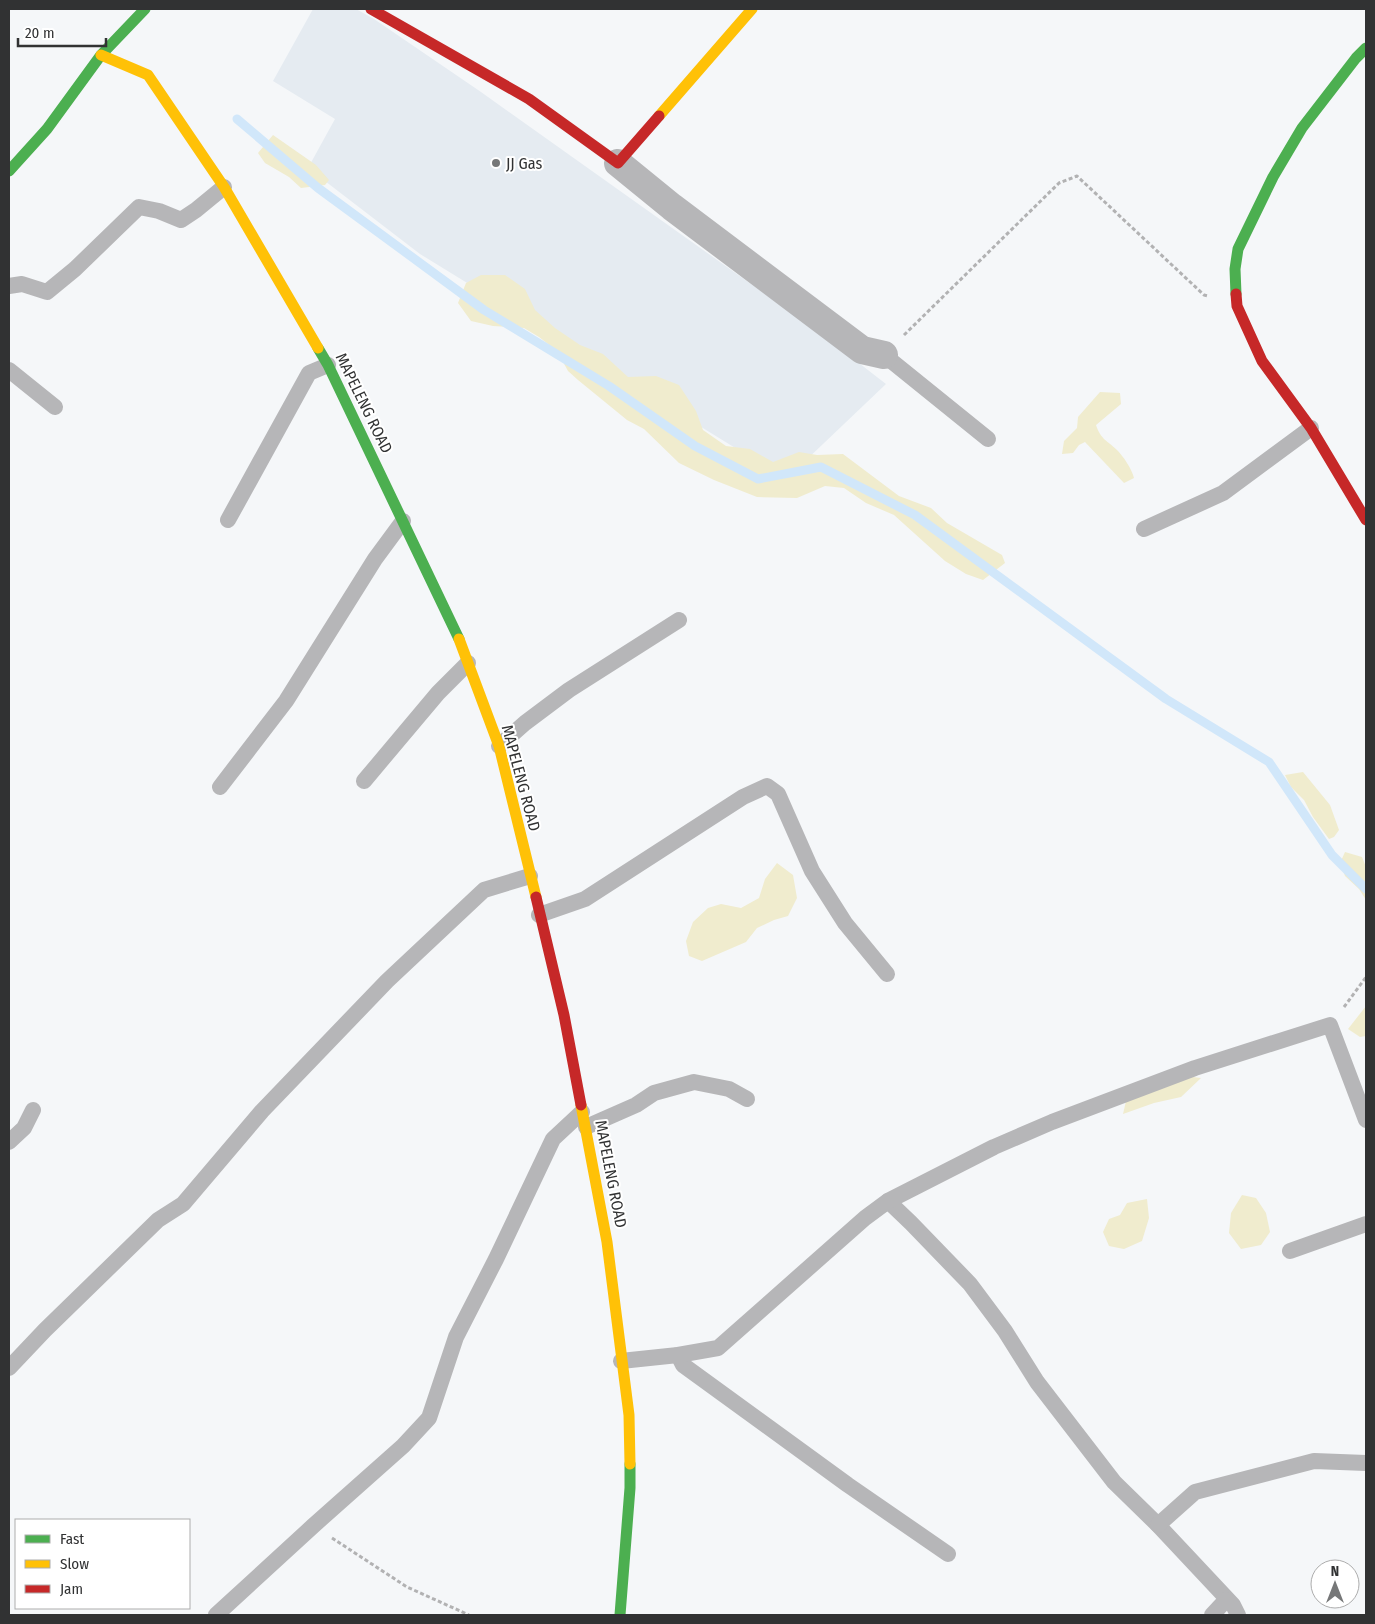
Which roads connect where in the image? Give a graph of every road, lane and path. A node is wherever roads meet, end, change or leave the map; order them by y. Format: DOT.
graph roads {
  1 [pos="145,9"];
  2 [pos="371,9"];
  3 [pos="752,9"];
  4 [pos="1366,48"];
  5 [pos="101,55"];
  6 [pos="618,163"];
  7 [pos="9,171"];
  8 [pos="224,187"];
  9 [pos="9,286"];
  10 [pos="1237,306"];
  11 [pos="884,355"];
  12 [pos="328,365"];
  13 [pos="9,370"];
  14 [pos="55,407"];
  15 [pos="1311,428"];
  16 [pos="988,439"];
  17 [pos="228,520"];
  18 [pos="402,520"];
  19 [pos="1366,520"];
  20 [pos="1144,529"];
  21 [pos="680,620"];
  22 [pos="468,663"];
  23 [pos="498,746"];
  24 [pos="364,781"];
  25 [pos="220,787"];
  26 [pos="530,876"];
  27 [pos="540,915"];
  28 [pos="887,974"];
  29 [pos="1366,977"];
  30 [pos="1330,1025"];
  31 [pos="747,1099"];
  32 [pos="34,1110"];
  33 [pos="584,1120"];
  34 [pos="1366,1120"];
  35 [pos="9,1142"];
  36 [pos="888,1201"];
  37 [pos="1366,1224"];
  38 [pos="1290,1251"];
  39 [pos="678,1355"];
  40 [pos="621,1361"];
  41 [pos="9,1368"];
  42 [pos="1366,1463"];
  43 [pos="1158,1525"];
  44 [pos="312,1526"];
  45 [pos="948,1554"];
  46 [pos="1226,1600"];
  47 [pos="216,1615"];
  48 [pos="469,1615"];
  49 [pos="620,1615"];
  50 [pos="1212,1615"];
  51 [pos="1238,1615"];
  1 -- 5 [label="street"];
  2 -- 6 [label="street"];
  3 -- 6 [label="street"];
  4 -- 10 [label="street"];
  5 -- 7 [label="street"];
  5 -- 8 [label="street, MAPELENG ROAD"];
  6 -- 11 [label="street"];
  8 -- 9 [label="lane"];
  8 -- 12 [label="street, MAPELENG ROAD"];
  10 -- 11 [label="path"];
  10 -- 15 [label="street"];
  11 -- 16 [label="lane"];
  12 -- 17 [label="lane"];
  12 -- 18 [label="street, MAPELENG ROAD"];
  13 -- 14 [label="lane"];
  15 -- 19 [label="street"];
  15 -- 20 [label="lane"];
  18 -- 22 [label="street, MAPELENG ROAD"];
  18 -- 25 [label="lane"];
  21 -- 23 [label="lane"];
  22 -- 23 [label="street, MAPELENG ROAD"];
  22 -- 24 [label="lane"];
  23 -- 26 [label="street, MAPELENG ROAD"];
  26 -- 27 [label="street, MAPELENG ROAD"];
  26 -- 41 [label="lane"];
  27 -- 28 [label="lane"];
  27 -- 33 [label="street, MAPELENG ROAD"];
  29 -- 30 [label="path"];
  30 -- 34 [label="lane"];
  30 -- 36 [label="lane"];
  31 -- 33 [label="lane"];
  32 -- 35 [label="lane"];
  33 -- 40 [label="street, MAPELENG ROAD"];
  33 -- 44 [label="lane"];
  36 -- 39 [label="lane"];
  36 -- 43 [label="lane"];
  37 -- 38 [label="lane"];
  39 -- 40 [label="lane"];
  39 -- 45 [label="lane"];
  40 -- 49 [label="street, MAPELENG ROAD"];
  42 -- 43 [label="lane"];
  43 -- 46 [label="lane"];
  44 -- 47 [label="lane"];
  44 -- 48 [label="path"];
  46 -- 50 [label="lane"];
  46 -- 51 [label="lane"];
}
